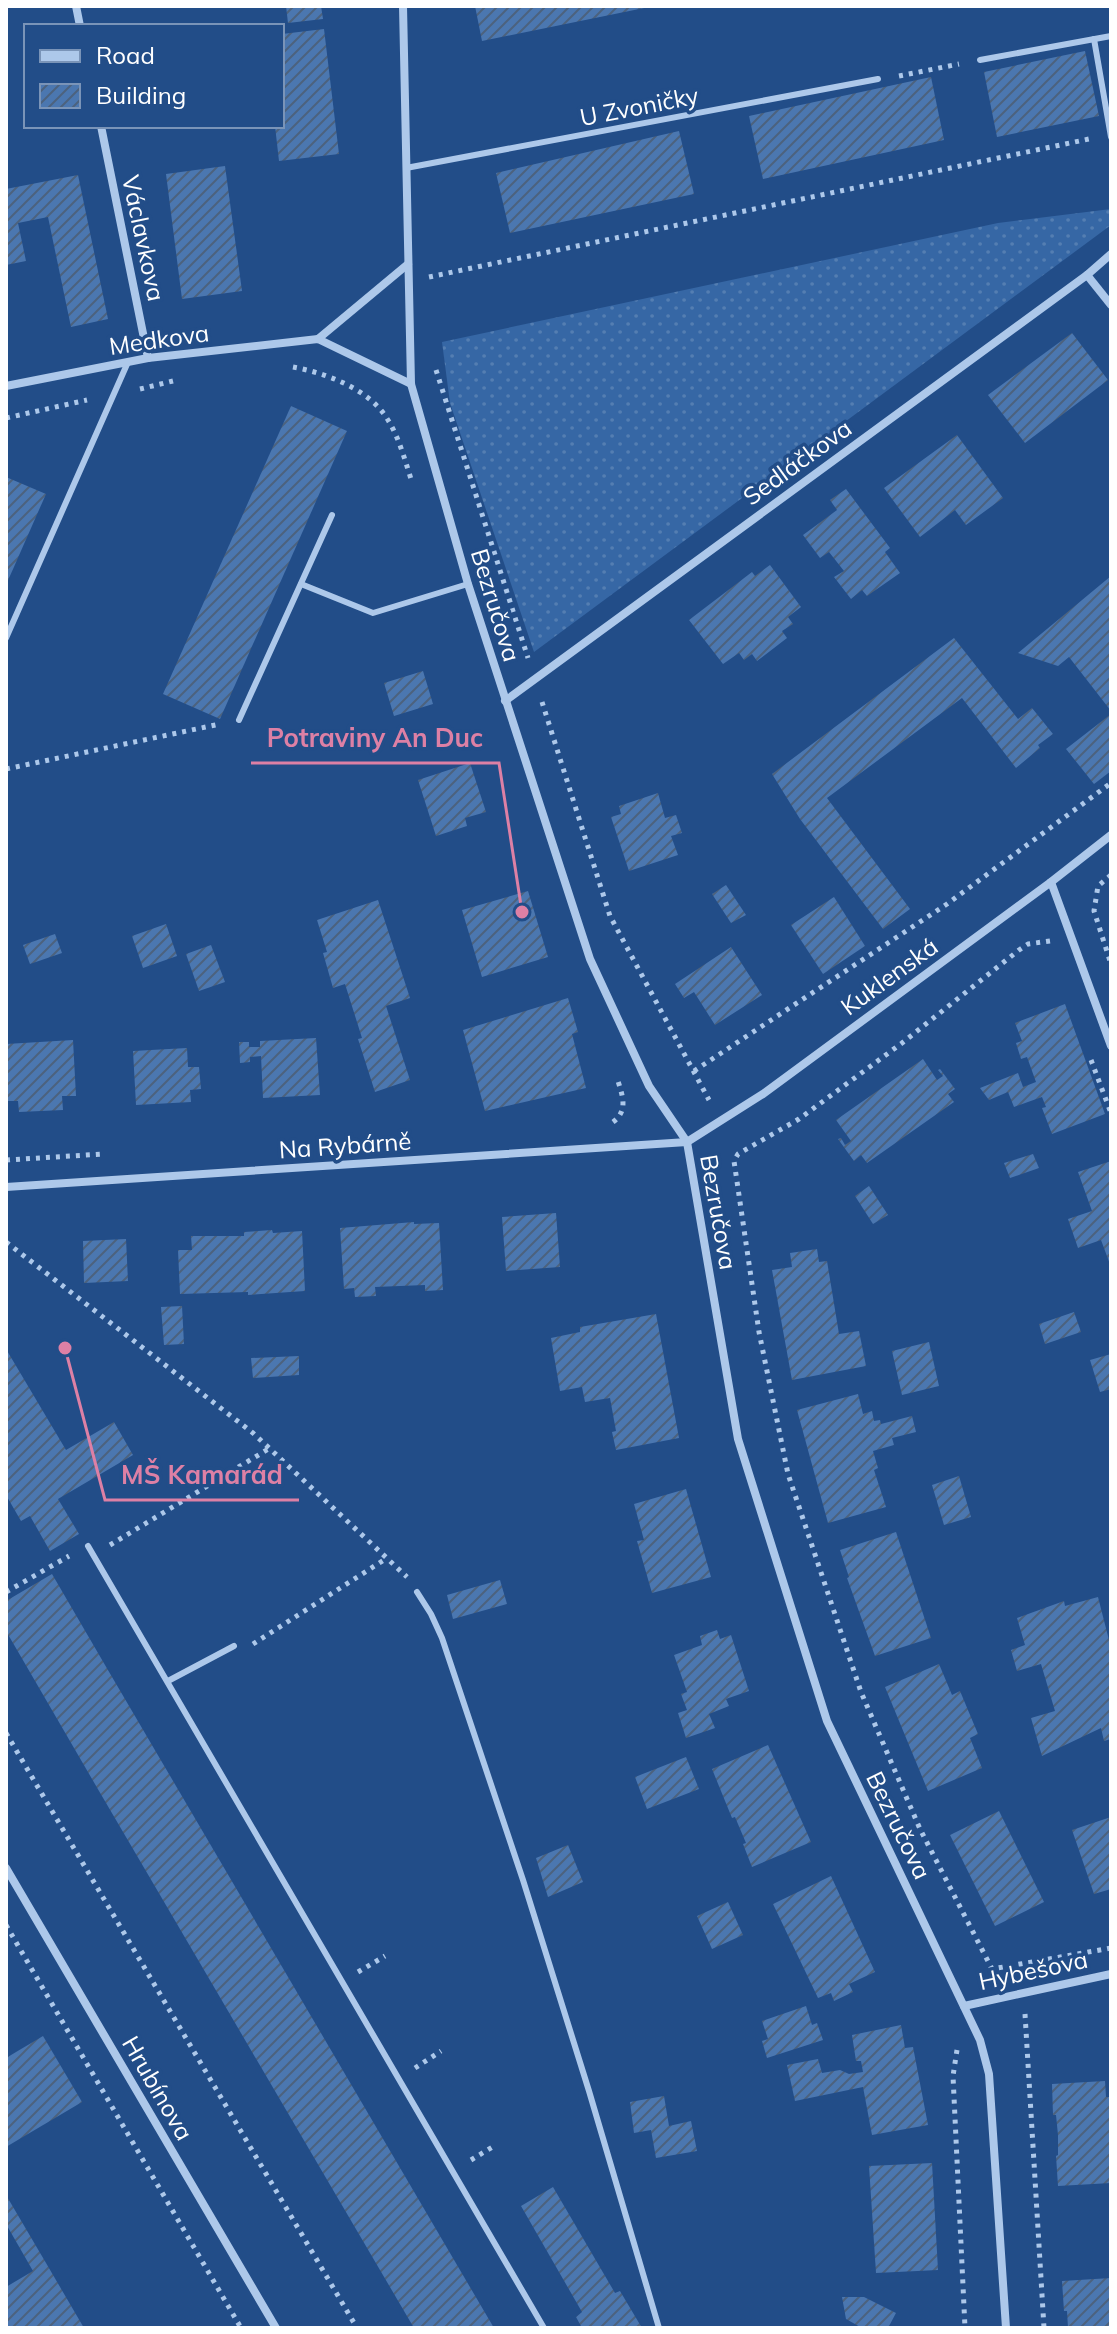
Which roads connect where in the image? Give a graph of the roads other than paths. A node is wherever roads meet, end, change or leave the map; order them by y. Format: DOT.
graph roads {
  1 [pos="403,6"];
  2 [pos="1111,36"];
  3 [pos="1094,39"];
  4 [pos="980,60"];
  5 [pos="878,79"];
  6 [pos="101,128"];
  7 [pos="1111,136"];
  8 [pos="406,168"];
  9 [pos="1111,254"];
  10 [pos="408,264"];
  11 [pos="1087,275"];
  12 [pos="1111,305"];
  13 [pos="318,339"];
  14 [pos="148,358"];
  15 [pos="128,362"];
  16 [pos="411,384"];
  17 [pos="6,386"];
  18 [pos="332,515"];
  19 [pos="301,584"];
  20 [pos="468,584"];
  21 [pos="6,638"];
  22 [pos="505,701"];
  23 [pos="239,720"];
  24 [pos="1111,835"];
  25 [pos="1051,882"];
  26 [pos="1111,1046"];
  27 [pos="687,1142"];
  28 [pos="6,1187"];
  29 [pos="88,1546"];
  30 [pos="417,1592"];
  31 [pos="234,1646"];
  32 [pos="168,1681"];
  33 [pos="6,1868"];
  34 [pos="1111,1974"];
  35 [pos="964,2006"];
  36 [pos="276,2328"];
  37 [pos="544,2328"];
  38 [pos="659,2328"];
  39 [pos="1006,2328"];
  1 -- 8 [label="street, Bezručova"];
  2 -- 3 [label="lane"];
  3 -- 4 [label="lane"];
  3 -- 7 [label="lane"];
  5 -- 8 [label="lane, U Zvoničky"];
  6 -- 14 [label="street, Václavkova"];
  8 -- 10 [label="street, Bezručova"];
  9 -- 11 [label="street, Sedláčkova"];
  10 -- 13 [label="street"];
  10 -- 16 [label="street, Bezručova"];
  11 -- 12 [label="street"];
  11 -- 22 [label="street, Sedláčkova"];
  13 -- 14 [label="street, Medkova"];
  13 -- 16 [label="street"];
  14 -- 15 [label="street, Medkova"];
  15 -- 17 [label="street, Medkova"];
  15 -- 21 [label="lane"];
  16 -- 20 [label="street, Bezručova"];
  18 -- 19 [label="lane"];
  19 -- 20 [label="lane"];
  19 -- 23 [label="lane"];
  20 -- 22 [label="street, Bezručova"];
  22 -- 27 [label="street, Bezručova"];
  24 -- 25 [label="street, Kuklenská"];
  25 -- 26 [label="street"];
  25 -- 27 [label="street, Kuklenská"];
  27 -- 28 [label="street, Na Rybárně"];
  27 -- 35 [label="street, Bezručova"];
  29 -- 32 [label="lane"];
  30 -- 38 [label="lane"];
  31 -- 32 [label="lane"];
  32 -- 37 [label="lane"];
  33 -- 36 [label="street, Hrubínova"];
  34 -- 35 [label="street, Hybešova"];
  35 -- 39 [label="street, Bezručova"];
}
